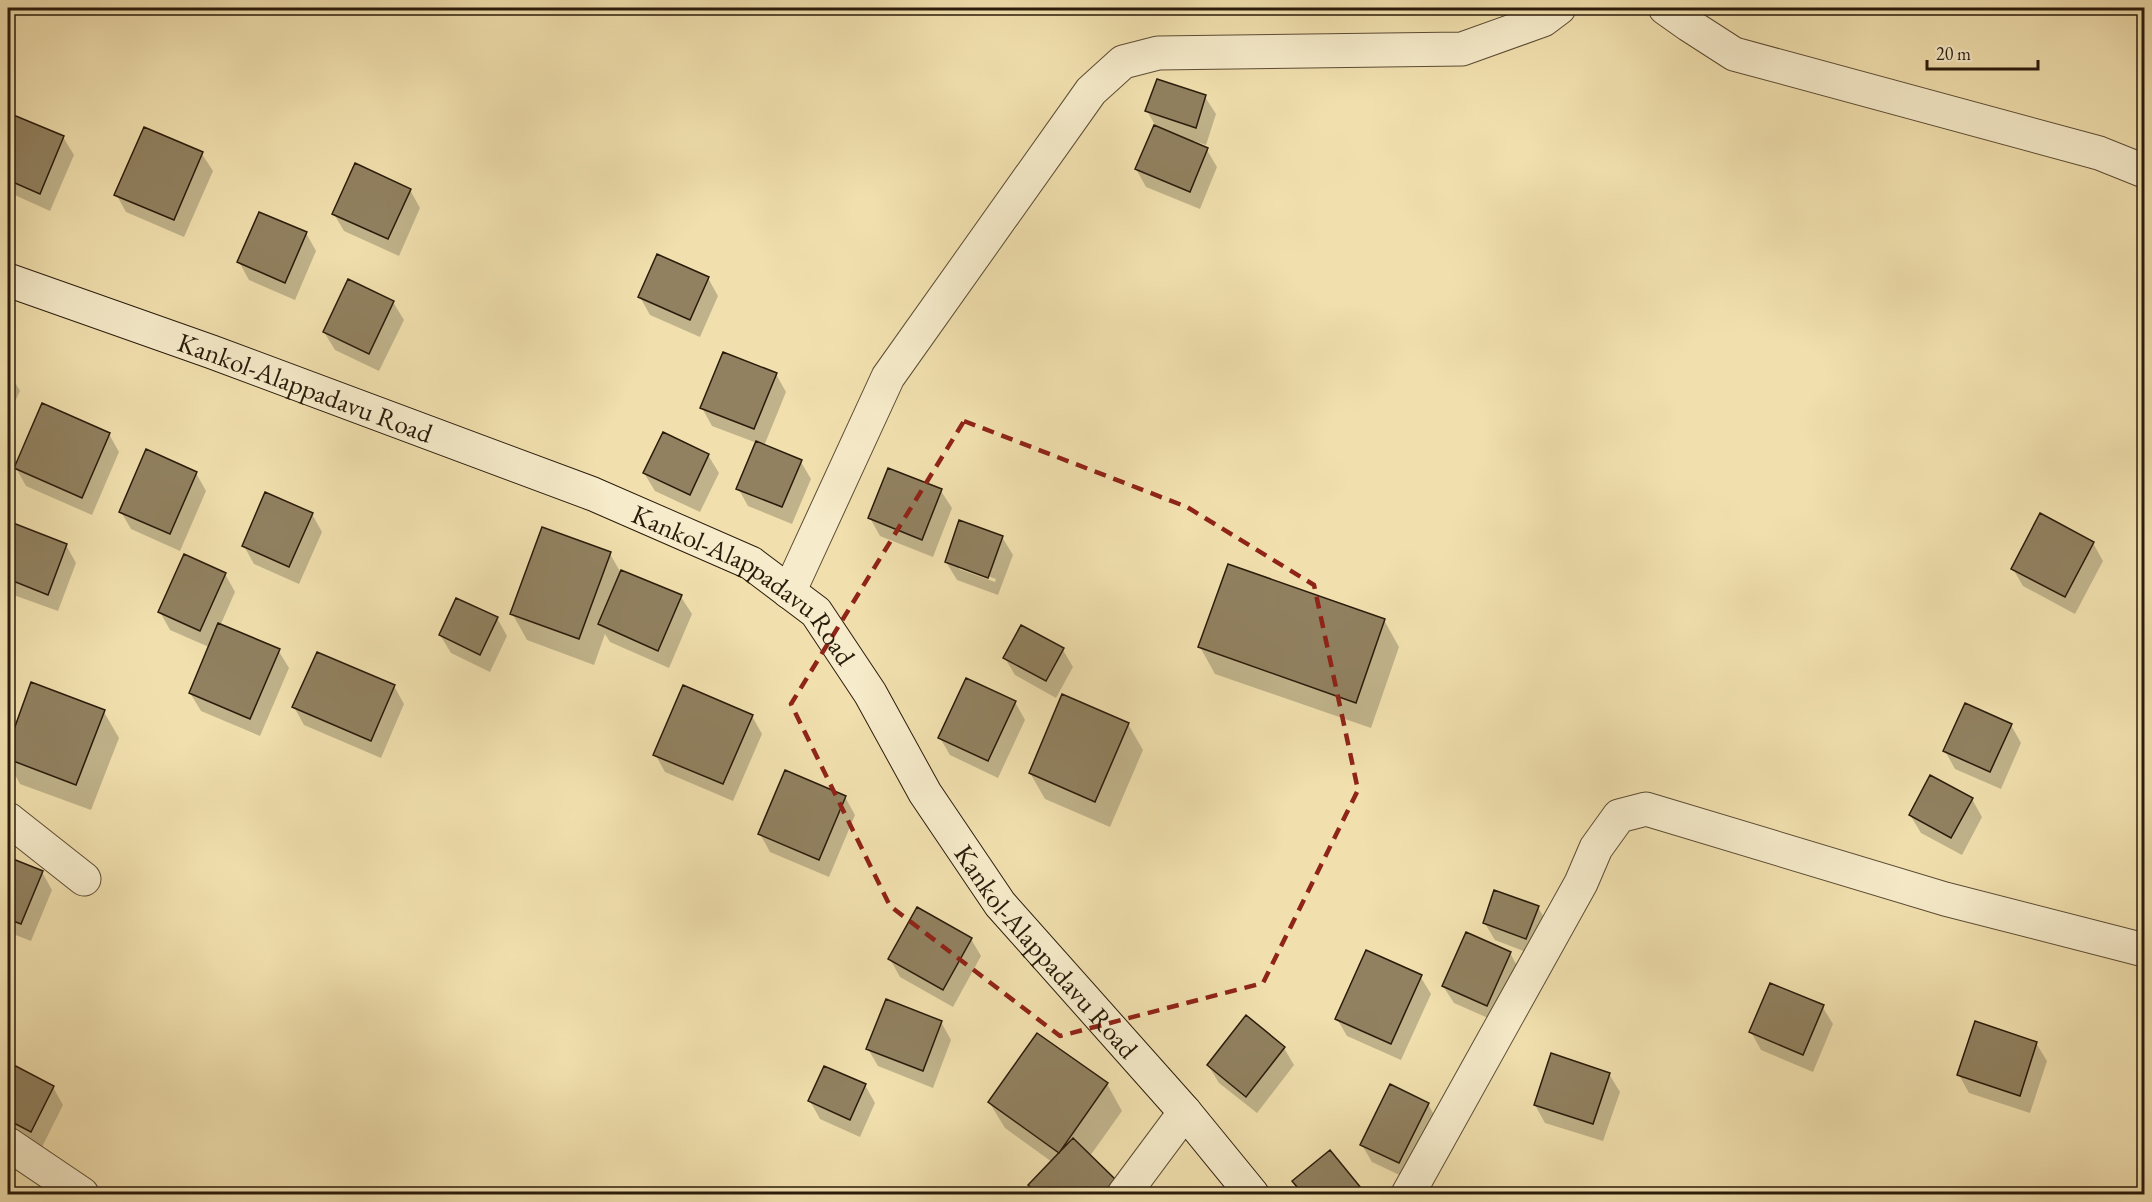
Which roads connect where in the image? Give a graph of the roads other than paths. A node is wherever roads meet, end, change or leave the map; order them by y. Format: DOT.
graph roads {
  1 [pos="1559,8"];
  2 [pos="1665,8"];
  3 [pos="2145,171"];
  4 [pos="8,280"];
  5 [pos="789,592"];
  6 [pos="8,819"];
  7 [pos="84,879"];
  8 [pos="2145,950"];
  9 [pos="1185,1112"];
  10 [pos="8,1144"];
  11 [pos="82,1194"];
  12 [pos="1124,1194"];
  13 [pos="1252,1194"];
  14 [pos="1408,1194"];
  1 -- 5 [label="street"];
  2 -- 3 [label="street"];
  4 -- 5 [label="street, Kankol-Alappadavu Road"];
  5 -- 9 [label="street, Kankol-Alappadavu Road"];
  6 -- 7 [label="street"];
  8 -- 14 [label="street"];
  9 -- 12 [label="street"];
  9 -- 13 [label="street, Kankol-Alappadavu Road"];
  10 -- 11 [label="street"];
}
